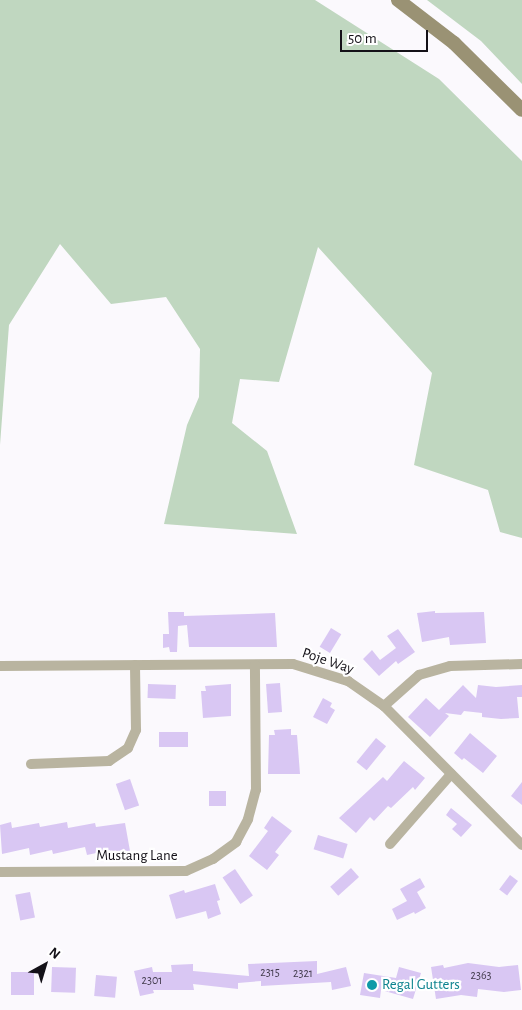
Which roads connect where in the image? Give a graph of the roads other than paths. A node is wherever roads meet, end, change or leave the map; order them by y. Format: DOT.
graph roads {
  1 [pos="398,0"];
  2 [pos="522,110"];
  3 [pos="522,664"];
  4 [pos="136,665"];
  5 [pos="255,665"];
  6 [pos="0,666"];
  7 [pos="384,706"];
  8 [pos="31,764"];
  9 [pos="451,774"];
  10 [pos="390,844"];
  11 [pos="522,845"];
  12 [pos="0,872"];
  1 -- 2 [label="main road"];
  3 -- 7 [label="street"];
  4 -- 5 [label="street, Poje Way"];
  4 -- 6 [label="street, Poje Way"];
  4 -- 8 [label="street"];
  5 -- 7 [label="street, Poje Way"];
  5 -- 12 [label="street, Mustang Lane"];
  7 -- 9 [label="street, Poje Way"];
  9 -- 10 [label="street"];
  9 -- 11 [label="street, Poje Way"];
}
